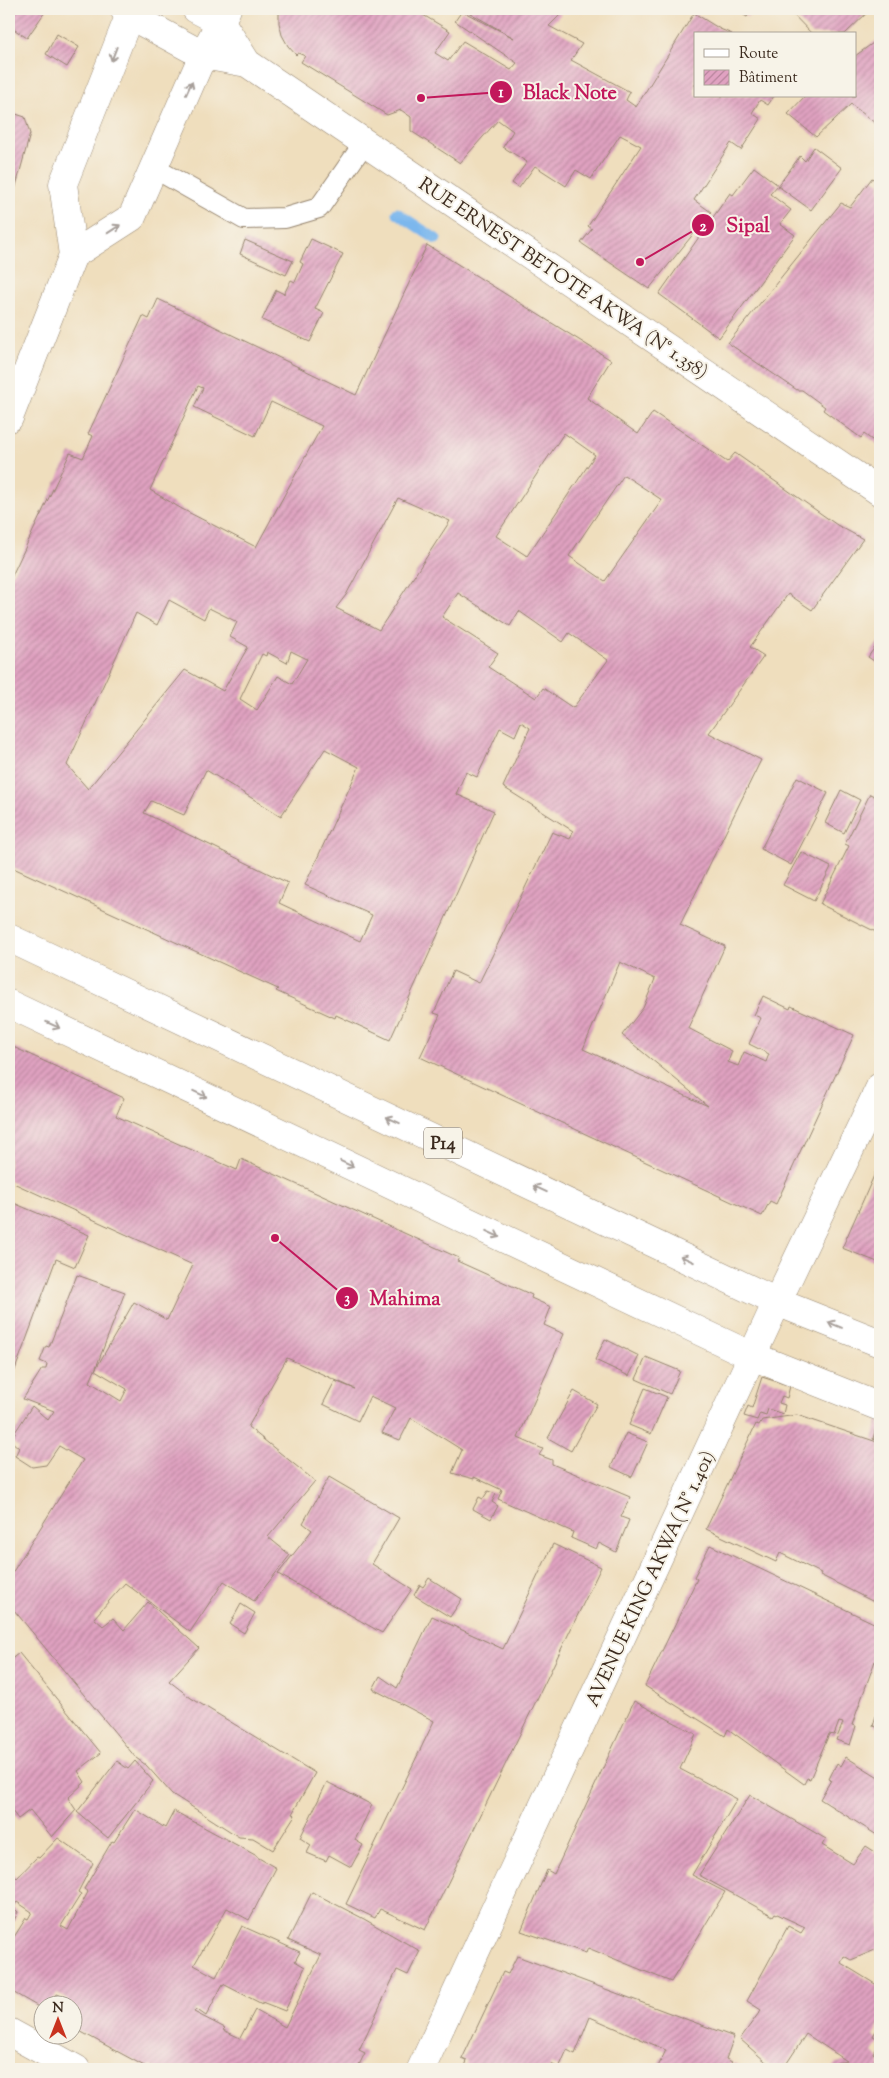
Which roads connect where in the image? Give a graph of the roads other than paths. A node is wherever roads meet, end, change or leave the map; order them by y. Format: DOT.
graph roads {
  1 [pos="196,9"];
  2 [pos="128,11"];
  3 [pos="224,15"];
  4 [pos="203,55"];
  5 [pos="247,63"];
  6 [pos="365,142"];
  7 [pos="154,168"];
  8 [pos="73,256"];
  9 [pos="9,418"];
  10 [pos="880,492"];
  11 [pos="9,938"];
  12 [pos="9,1004"];
  13 [pos="880,1087"];
  14 [pos="777,1302"];
  15 [pos="880,1343"];
  16 [pos="752,1356"];
  17 [pos="880,1406"];
  18 [pos="9,2032"];
  19 [pos="76,2069"];
  20 [pos="421,2069"];
  1 -- 3 [label="main road"];
  2 -- 4 [label="main road, RUE ERNEST BETOTE AKWA (N° 1.358)"];
  2 -- 8 [label="main road, one-way"];
  3 -- 4 [label="main road"];
  3 -- 5 [label="main road, RUE ERNEST BETOTE AKWA (N° 1.358)"];
  4 -- 5 [label="main road, RUE ERNEST BETOTE AKWA (N° 1.358)"];
  7 -- 4 [label="main road, one-way"];
  5 -- 6 [label="main road, RUE ERNEST BETOTE AKWA (N° 1.358)"];
  6 -- 7 [label="lane"];
  6 -- 10 [label="main road, RUE ERNEST BETOTE AKWA (N° 1.358)"];
  8 -- 7 [label="main road, one-way"];
  8 -- 9 [label="main road"];
  14 -- 11 [label="main road, P14, one-way"];
  12 -- 16 [label="main road, one-way"];
  13 -- 14 [label="main road, AVENUE KING AKWA( N° 1.401)"];
  15 -- 14 [label="main road, P14, one-way"];
  14 -- 16 [label="main road, AVENUE KING AKWA( N° 1.401)"];
  16 -- 17 [label="main road"];
  16 -- 20 [label="main road, AVENUE KING AKWA( N° 1.401)"];
  18 -- 19 [label="main road"];
}
